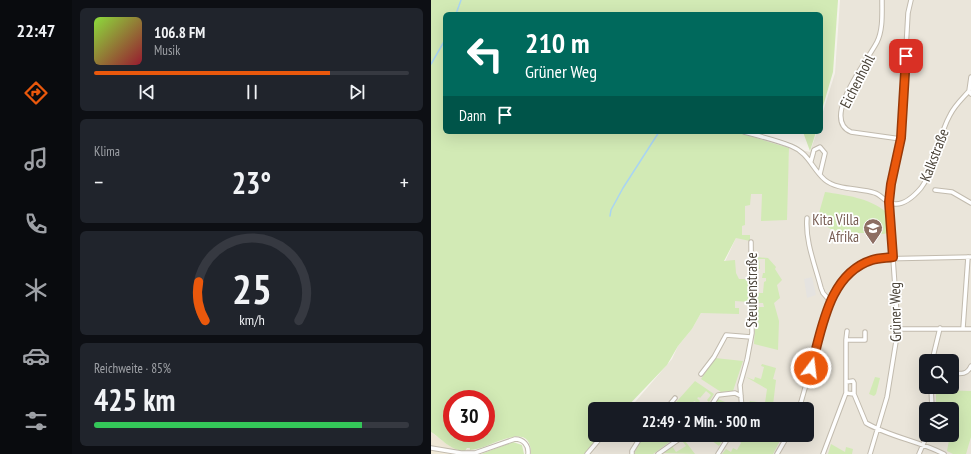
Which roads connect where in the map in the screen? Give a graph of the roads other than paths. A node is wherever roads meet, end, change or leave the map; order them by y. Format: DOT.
graph roads {
  1 [pos="882,0"];
  2 [pos="911,0"];
  3 [pos="971,77"];
  4 [pos="970,93"];
  5 [pos="751,134"];
  6 [pos="901,138"];
  7 [pos="811,161"];
  8 [pos="821,174"];
  9 [pos="935,190"];
  10 [pos="889,202"];
  11 [pos="971,203"];
  12 [pos="807,218"];
  13 [pos="751,242"];
  14 [pos="893,257"];
  15 [pos="970,257"];
  16 [pos="830,300"];
  17 [pos="940,328"];
  18 [pos="963,328"];
  19 [pos="898,329"];
  20 [pos="971,329"];
  21 [pos="847,332"];
  22 [pos="865,332"];
  23 [pos="751,337"];
  24 [pos="846,340"];
  25 [pos="934,354"];
  26 [pos="971,366"];
  27 [pos="701,374"];
  28 [pos="959,374"];
  29 [pos="846,382"];
  30 [pos="846,393"];
  31 [pos="854,394"];
  32 [pos="741,396"];
  33 [pos="675,398"];
  34 [pos="672,402"];
  35 [pos="714,402"];
  36 [pos="741,402"];
  37 [pos="801,402"];
  38 [pos="878,429"];
  39 [pos="597,442"];
  40 [pos="638,442"];
  41 [pos="675,442"];
  42 [pos="726,442"];
  43 [pos="784,442"];
  44 [pos="923,444"];
  45 [pos="431,448"];
  46 [pos="528,454"];
  47 [pos="587,454"];
  48 [pos="632,454"];
  49 [pos="658,454"];
  50 [pos="718,454"];
  51 [pos="777,454"];
  52 [pos="823,454"];
  53 [pos="870,454"];
  54 [pos="919,454"];
  55 [pos="944,454"];
  1 -- 6 [label="street, Eichenhohl"];
  2 -- 6 [label="street, Grüner Weg"];
  3 -- 4 [label="street"];
  4 -- 10 [label="street, Kalkstraße"];
  5 -- 7 [label="street"];
  6 -- 10 [label="street, Grüner Weg"];
  7 -- 8 [label="street"];
  7 -- 8 [label="street"];
  8 -- 10 [label="street"];
  9 -- 11 [label="street"];
  10 -- 14 [label="street, Grüner Weg"];
  12 -- 16 [label="street"];
  13 -- 23 [label="street, Steubenstraße"];
  14 -- 15 [label="street"];
  14 -- 16 [label="street"];
  14 -- 19 [label="street, Grüner Weg"];
  15 -- 18 [label="street"];
  16 -- 37 [label="street"];
  17 -- 18 [label="street"];
  17 -- 19 [label="street"];
  17 -- 25 [label="street"];
  18 -- 20 [label="street"];
  19 -- 38 [label="street, Grüner Weg"];
  21 -- 24 [label="street"];
  22 -- 24 [label="street"];
  23 -- 27 [label="street, Steubenstraße"];
  23 -- 32 [label="street, Steubenstraße"];
  24 -- 29 [label="street"];
  26 -- 28 [label="street"];
  29 -- 30 [label="street"];
  29 -- 31 [label="street"];
  30 -- 31 [label="street"];
  30 -- 52 [label="street"];
  31 -- 38 [label="street"];
  32 -- 35 [label="street"];
  32 -- 36 [label="street, Steubenstraße"];
  33 -- 34 [label="street"];
  38 -- 44 [label="street"];
  38 -- 53 [label="street, Grüner Weg"];
  39 -- 47 [label="street"];
  40 -- 48 [label="street"];
  41 -- 49 [label="street"];
  42 -- 50 [label="street"];
  43 -- 51 [label="street"];
  44 -- 54 [label="street"];
  44 -- 55 [label="street"];
  45 -- 46 [label="street"];
}
